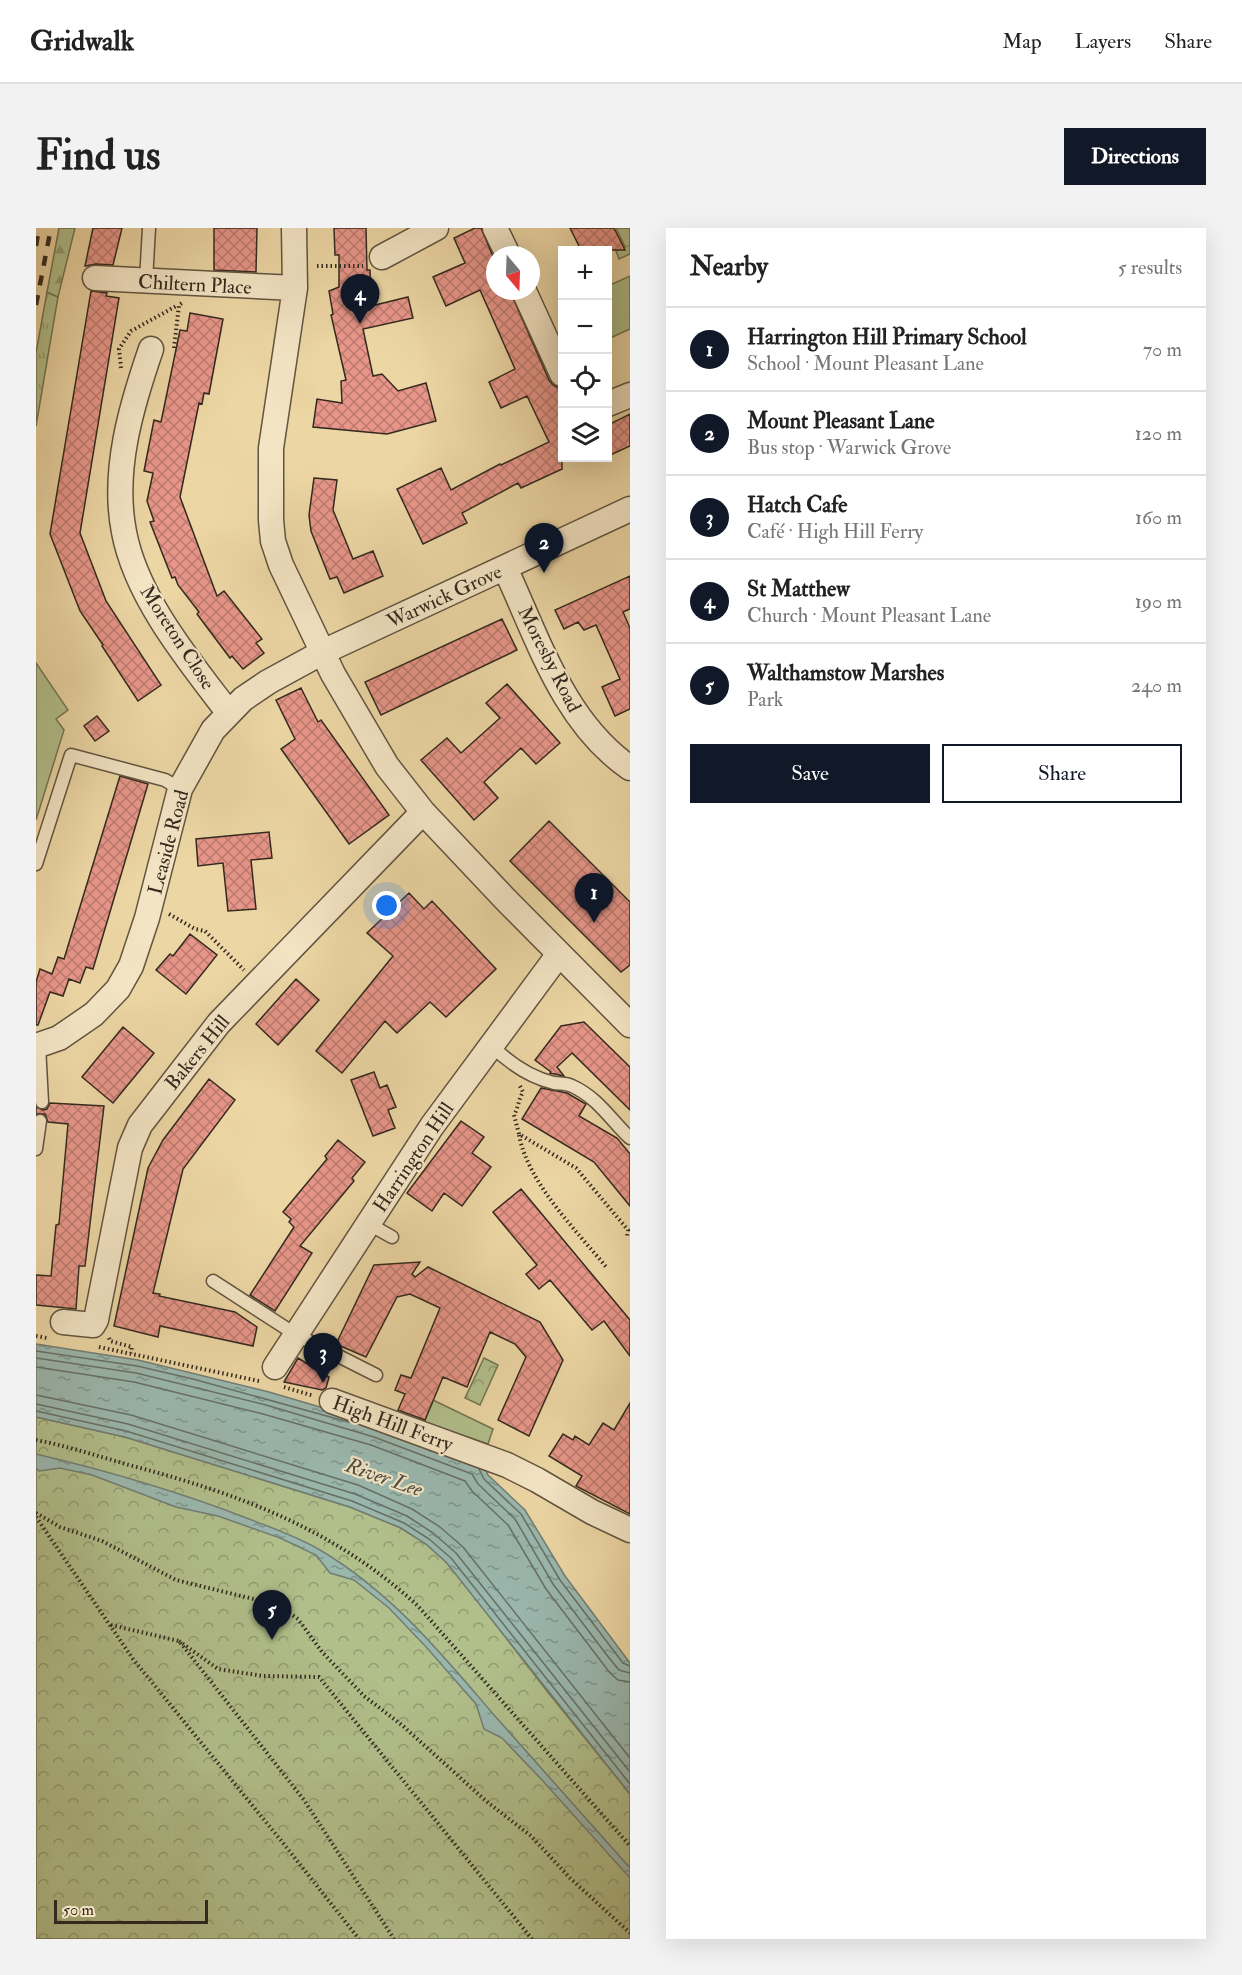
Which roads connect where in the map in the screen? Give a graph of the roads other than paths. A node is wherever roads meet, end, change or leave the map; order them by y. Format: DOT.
graph roads {
  1 [pos="149,228"];
  2 [pos="294,228"];
  3 [pos="436,228"];
  4 [pos="495,228"];
  5 [pos="504,246"];
  6 [pos="382,257"];
  7 [pos="295,277"];
  8 [pos="95,278"];
  9 [pos="146,281"];
  10 [pos="528,300"];
  11 [pos="162,351"];
  12 [pos="558,365"];
  13 [pos="630,395"];
  14 [pos="612,402"];
  15 [pos="630,509"];
  16 [pos="505,568"];
  17 [pos="323,652"];
  18 [pos="228,712"];
  19 [pos="630,768"];
  20 [pos="180,789"];
  21 [pos="423,812"];
  22 [pos="36,864"];
  23 [pos="560,954"];
  24 [pos="630,1024"];
  25 [pos="491,1045"];
  26 [pos="37,1046"];
  27 [pos="42,1102"];
  28 [pos="40,1121"];
  29 [pos="630,1138"];
  30 [pos="36,1149"];
  31 [pos="369,1224"];
  32 [pos="392,1237"];
  33 [pos="213,1281"];
  34 [pos="60,1331"];
  35 [pos="295,1334"];
  36 [pos="376,1375"];
  37 [pos="273,1378"];
  38 [pos="332,1401"];
  39 [pos="630,1530"];
  1 -- 9 [label="lane"];
  2 -- 7 [label="street"];
  3 -- 6 [label="street"];
  4 -- 5 [label="street"];
  7 -- 9 [label="street, Chiltern Place"];
  7 -- 17 [label="street"];
  8 -- 9 [label="street, Chiltern Place"];
  10 -- 12 [label="street"];
  11 -- 18 [label="street, Moreton Close"];
  13 -- 14 [label="street"];
  15 -- 16 [label="street, Warwick Grove"];
  16 -- 17 [label="street, Warwick Grove"];
  16 -- 19 [label="street, Moresby Road"];
  17 -- 18 [label="street, Leaside Road"];
  17 -- 21 [label="street"];
  18 -- 20 [label="street, Leaside Road"];
  20 -- 22 [label="lane"];
  20 -- 26 [label="street, Leaside Road"];
  21 -- 23 [label="street"];
  21 -- 34 [label="street, Bakers Hill"];
  23 -- 24 [label="street"];
  23 -- 25 [label="street, Harrington Hill"];
  25 -- 29 [label="lane"];
  25 -- 31 [label="street, Harrington Hill"];
  26 -- 27 [label="lane"];
  28 -- 30 [label="lane"];
  31 -- 32 [label="lane"];
  31 -- 35 [label="street, Harrington Hill"];
  33 -- 35 [label="lane"];
  35 -- 36 [label="lane"];
  35 -- 37 [label="street, Harrington Hill"];
  38 -- 39 [label="street, High Hill Ferry"];
}
